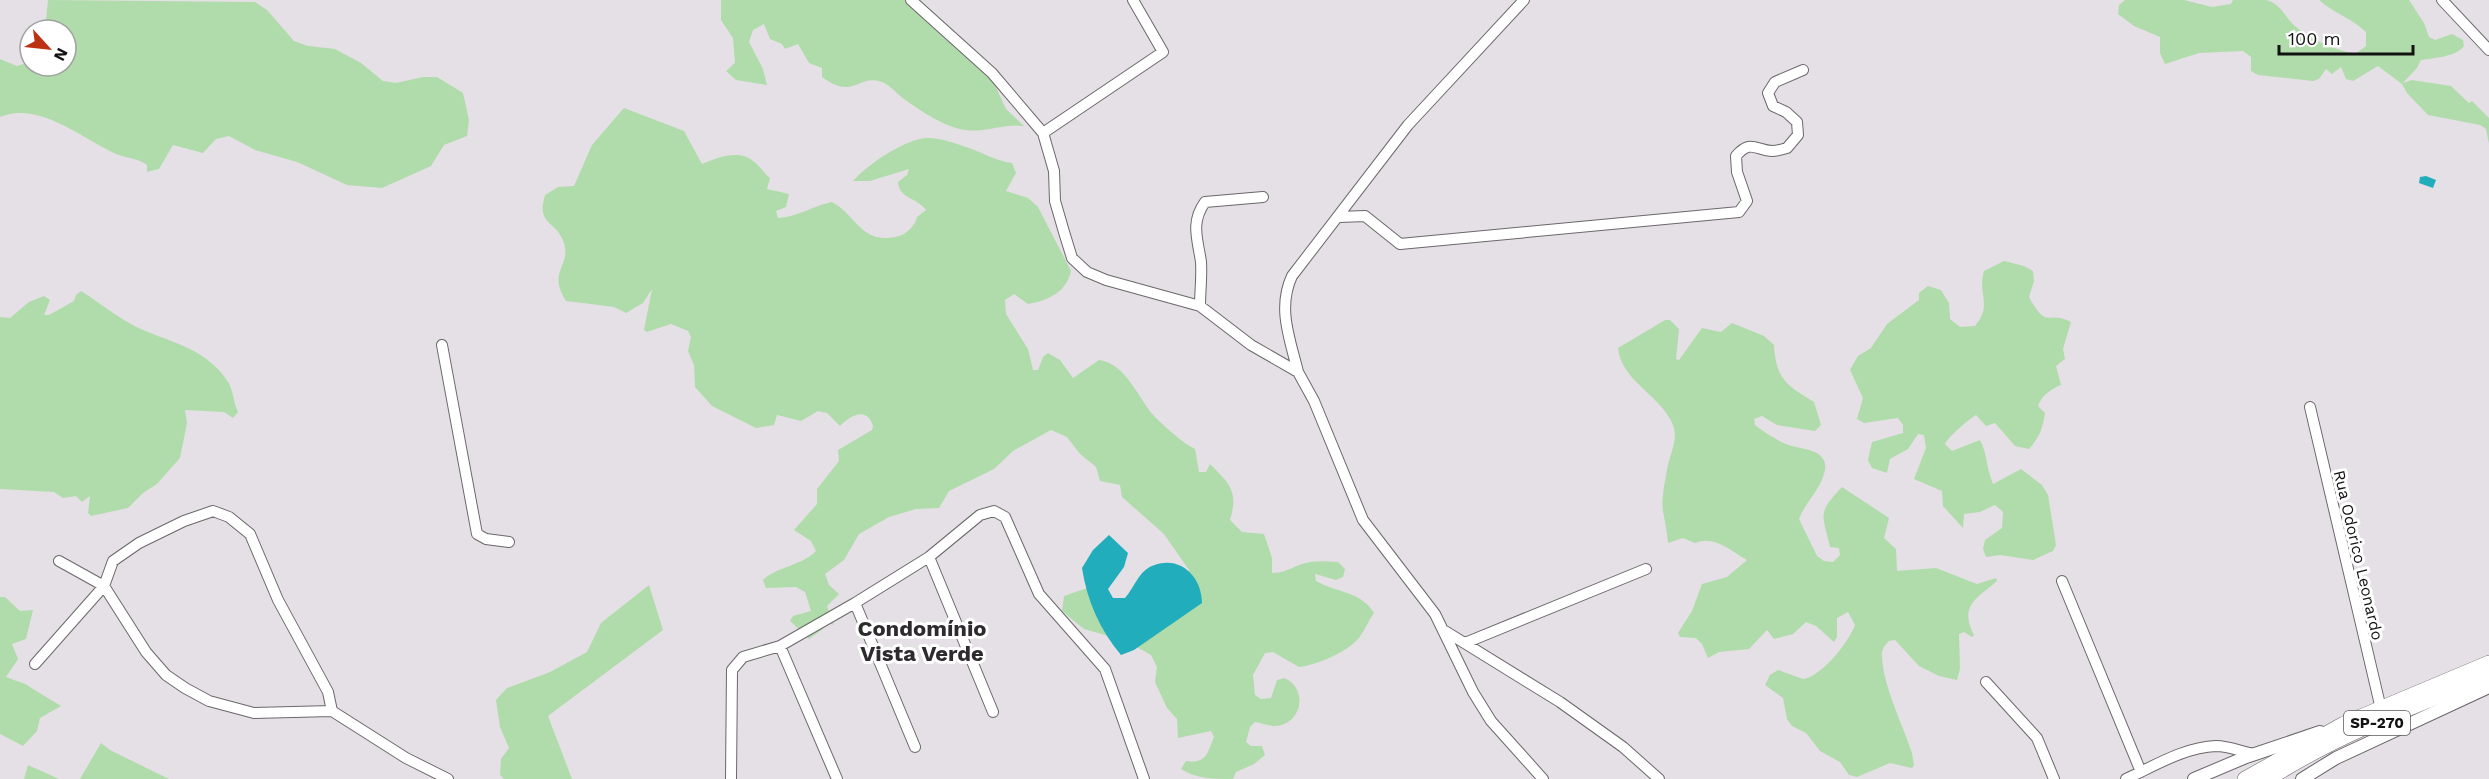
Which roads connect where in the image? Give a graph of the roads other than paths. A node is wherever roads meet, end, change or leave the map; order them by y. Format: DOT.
graph roads {
  1 [pos="911,0"];
  2 [pos="1132,0"];
  3 [pos="1524,0"];
  4 [pos="2442,0"];
  5 [pos="2489,50"];
  6 [pos="1803,70"];
  7 [pos="1042,133"];
  8 [pos="1263,197"];
  9 [pos="1339,217"];
  10 [pos="1200,306"];
  11 [pos="442,345"];
  12 [pos="1298,372"];
  13 [pos="2310,407"];
  14 [pos="509,542"];
  15 [pos="928,557"];
  16 [pos="59,561"];
  17 [pos="1646,569"];
  18 [pos="2062,581"];
  19 [pos="104,586"];
  20 [pos="855,603"];
  21 [pos="1445,631"];
  22 [pos="1465,643"];
  23 [pos="780,646"];
  24 [pos="2489,663"];
  25 [pos="35,664"];
  26 [pos="2489,676"];
  27 [pos="1986,682"];
  28 [pos="2489,687"];
  29 [pos="2381,709"];
  30 [pos="332,711"];
  31 [pos="993,712"];
  32 [pos="2344,724"];
  33 [pos="915,747"];
  34 [pos="2254,754"];
  35 [pos="2141,772"];
  36 [pos="448,779"];
  37 [pos="731,779"];
  38 [pos="837,779"];
  39 [pos="1144,779"];
  40 [pos="1543,779"];
  41 [pos="1659,779"];
  42 [pos="2054,779"];
  43 [pos="2126,779"];
  44 [pos="2194,779"];
  45 [pos="2245,779"];
  46 [pos="2268,779"];
  47 [pos="2302,779"];
  1 -- 7 [label="street"];
  2 -- 7 [label="street"];
  3 -- 9 [label="street"];
  4 -- 5 [label="street"];
  6 -- 9 [label="street"];
  7 -- 10 [label="street"];
  8 -- 10 [label="street"];
  9 -- 12 [label="street"];
  10 -- 12 [label="street"];
  11 -- 14 [label="street"];
  12 -- 21 [label="street"];
  13 -- 29 [label="street, Rua Odorico Leonardo"];
  15 -- 20 [label="street"];
  15 -- 31 [label="street"];
  15 -- 39 [label="street"];
  16 -- 19 [label="street"];
  17 -- 22 [label="street"];
  18 -- 35 [label="street"];
  19 -- 25 [label="street"];
  19 -- 30 [label="street"];
  19 -- 30 [label="street"];
  20 -- 23 [label="street"];
  20 -- 33 [label="street"];
  21 -- 22 [label="street"];
  21 -- 40 [label="street"];
  22 -- 41 [label="street"];
  23 -- 37 [label="street"];
  23 -- 38 [label="street"];
  24 -- 29 [label="highway, SP-270"];
  26 -- 46 [label="highway, SP-270"];
  27 -- 42 [label="street"];
  28 -- 47 [label="main road"];
  29 -- 32 [label="highway, SP-270"];
  30 -- 36 [label="street"];
  32 -- 34 [label="main road"];
  32 -- 45 [label="highway, SP-270"];
  34 -- 35 [label="street"];
  34 -- 44 [label="main road"];
  35 -- 43 [label="street"];
}
